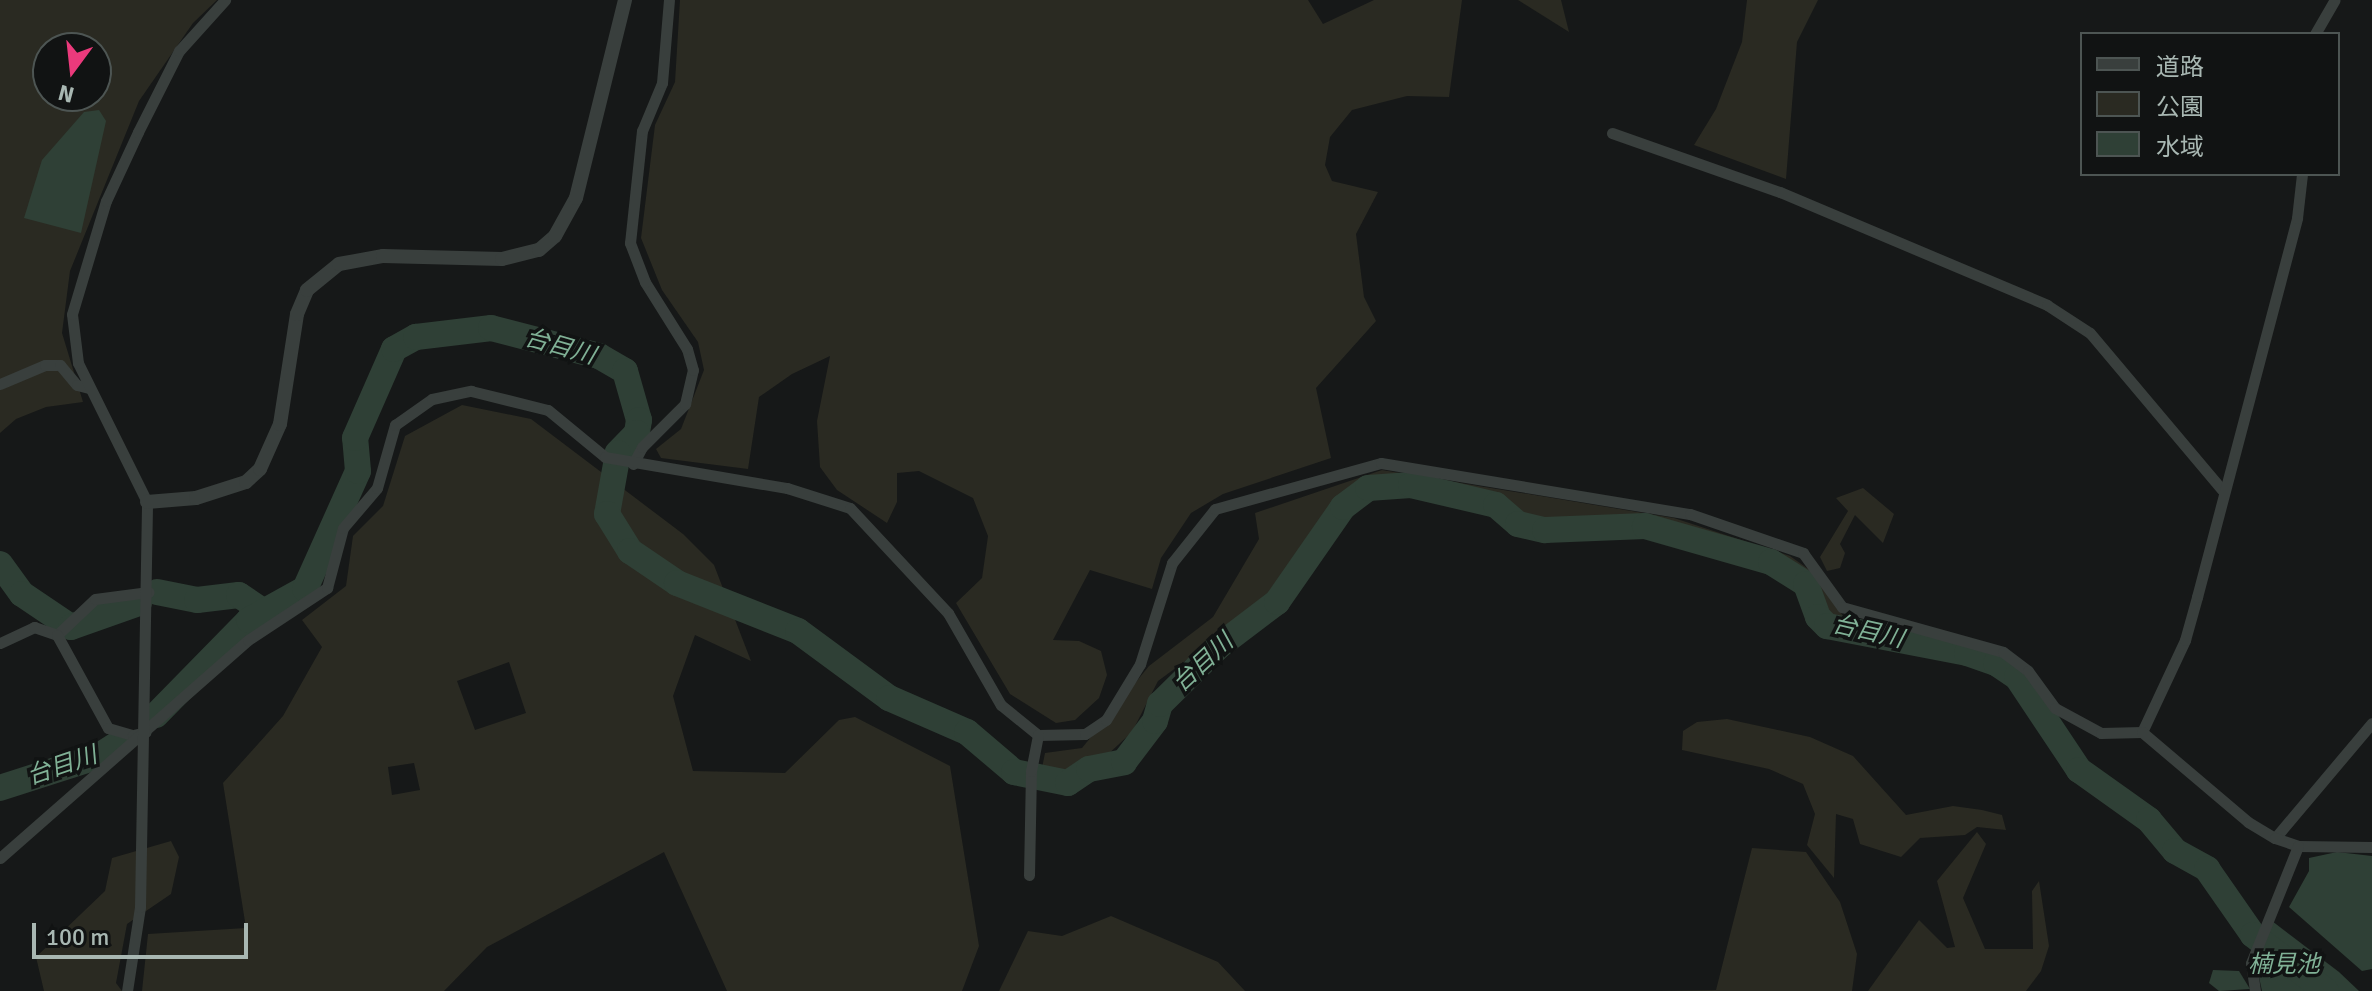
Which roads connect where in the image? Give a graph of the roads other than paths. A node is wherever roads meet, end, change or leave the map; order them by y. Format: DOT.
graph roads {
  1 [pos="225,0"];
  2 [pos="625,0"];
  3 [pos="669,0"];
  4 [pos="2335,0"];
  5 [pos="2316,32"];
  6 [pos="1612,133"];
  7 [pos="2302,176"];
  8 [pos="0,384"];
  9 [pos="89,388"];
  10 [pos="628,462"];
  11 [pos="2222,490"];
  12 [pos="147,502"];
  13 [pos="149,592"];
  14 [pos="62,629"];
  15 [pos="0,643"];
  16 [pos="2372,723"];
  17 [pos="146,732"];
  18 [pos="2142,732"];
  19 [pos="1038,735"];
  20 [pos="2275,838"];
  21 [pos="2298,846"];
  22 [pos="2372,847"];
  23 [pos="0,858"];
  24 [pos="1029,875"];
  25 [pos="127,991"];
  26 [pos="2255,991"];
  1 -- 9 [label="street"];
  2 -- 12 [label="street"];
  3 -- 10 [label="street"];
  4 -- 5 [label="street"];
  6 -- 11 [label="street"];
  7 -- 11 [label="street"];
  8 -- 9 [label="street"];
  9 -- 12 [label="street"];
  10 -- 17 [label="street"];
  10 -- 19 [label="street"];
  11 -- 18 [label="street"];
  12 -- 13 [label="street"];
  13 -- 14 [label="street"];
  13 -- 17 [label="street"];
  14 -- 15 [label="street"];
  14 -- 17 [label="street"];
  16 -- 20 [label="street"];
  17 -- 23 [label="street"];
  17 -- 25 [label="street"];
  18 -- 19 [label="street"];
  18 -- 20 [label="street"];
  19 -- 24 [label="street"];
  20 -- 21 [label="street"];
  21 -- 22 [label="street"];
  21 -- 26 [label="street"];
}
